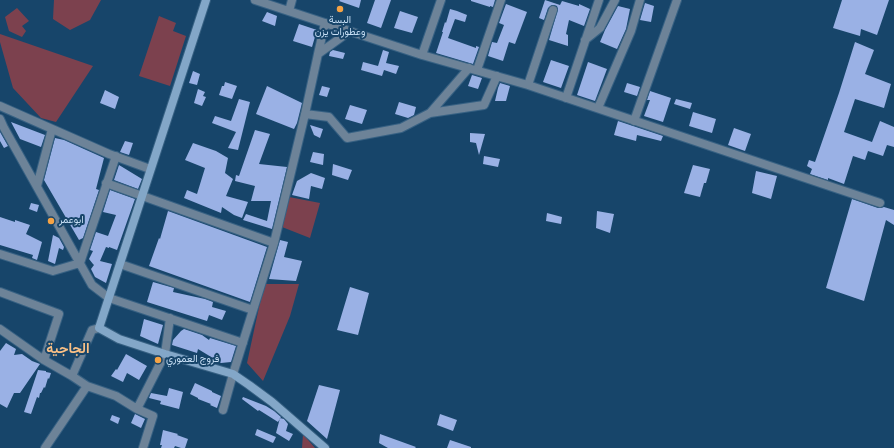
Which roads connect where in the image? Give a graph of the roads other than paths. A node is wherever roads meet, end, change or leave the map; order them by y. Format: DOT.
graph roads {
  1 [pos="206,0"];
  2 [pos="256,0"];
  3 [pos="292,0"];
  4 [pos="441,0"];
  5 [pos="501,0"];
  6 [pos="599,0"];
  7 [pos="615,0"];
  8 [pos="640,0"];
  9 [pos="677,0"];
  10 [pos="553,10"];
  11 [pos="288,11"];
  12 [pos="325,23"];
  13 [pos="350,31"];
  14 [pos="585,40"];
  15 [pos="318,54"];
  16 [pos="422,55"];
  17 [pos="473,69"];
  18 [pos="497,76"];
  19 [pos="528,85"];
  20 [pos="566,98"];
  21 [pos="0,106"];
  22 [pos="598,108"];
  23 [pos="430,113"];
  24 [pos="305,114"];
  25 [pos="0,119"];
  26 [pos="634,121"];
  27 [pos="52,129"];
  28 [pos="116,156"];
  29 [pos="150,168"];
  30 [pos="106,183"];
  31 [pos="37,186"];
  32 [pos="142,195"];
  33 [pos="880,203"];
  34 [pos="274,242"];
  35 [pos="0,254"];
  36 [pos="80,263"];
  37 [pos="120,264"];
  38 [pos="0,292"];
  39 [pos="109,298"];
  40 [pos="253,310"];
  41 [pos="170,318"];
  42 [pos="99,328"];
  43 [pos="0,329"];
  44 [pos="243,343"];
  45 [pos="165,354"];
  46 [pos="44,360"];
  47 [pos="233,374"];
  48 [pos="72,376"];
  49 [pos="87,386"];
  50 [pos="137,409"];
  51 [pos="223,410"];
  52 [pos="46,448"];
  53 [pos="143,448"];
  54 [pos="325,448"];
  1 -- 29 [label="street"];
  2 -- 11 [label="street"];
  3 -- 11 [label="street"];
  4 -- 16 [label="street"];
  5 -- 17 [label="street"];
  6 -- 14 [label="street"];
  7 -- 14 [label="street"];
  8 -- 22 [label="street"];
  9 -- 26 [label="street"];
  10 -- 19 [label="street"];
  11 -- 12 [label="street"];
  12 -- 13 [label="street"];
  12 -- 15 [label="street"];
  13 -- 15 [label="street"];
  13 -- 16 [label="street"];
  14 -- 20 [label="street"];
  15 -- 24 [label="street"];
  16 -- 17 [label="street"];
  17 -- 18 [label="street"];
  17 -- 23 [label="street"];
  18 -- 19 [label="street"];
  18 -- 23 [label="street"];
  19 -- 20 [label="street"];
  20 -- 22 [label="street"];
  21 -- 27 [label="street"];
  22 -- 26 [label="street"];
  23 -- 24 [label="street"];
  24 -- 34 [label="street"];
  25 -- 31 [label="street"];
  26 -- 33 [label="street"];
  27 -- 28 [label="street"];
  27 -- 31 [label="street"];
  28 -- 29 [label="street"];
  28 -- 30 [label="street"];
  29 -- 32 [label="street"];
  30 -- 32 [label="street"];
  30 -- 36 [label="street"];
  31 -- 36 [label="street"];
  32 -- 34 [label="street"];
  32 -- 37 [label="street"];
  34 -- 40 [label="street"];
  35 -- 36 [label="street"];
  36 -- 39 [label="street"];
  37 -- 39 [label="street"];
  37 -- 40 [label="street"];
  38 -- 46 [label="street"];
  39 -- 41 [label="street"];
  39 -- 42 [label="street"];
  40 -- 44 [label="street"];
  41 -- 44 [label="street"];
  41 -- 45 [label="street"];
  42 -- 45 [label="street"];
  42 -- 48 [label="street"];
  43 -- 46 [label="street"];
  44 -- 47 [label="street"];
  45 -- 47 [label="street"];
  45 -- 50 [label="street"];
  46 -- 48 [label="street"];
  47 -- 51 [label="street"];
  47 -- 54 [label="street"];
  48 -- 49 [label="street"];
  49 -- 50 [label="street"];
  49 -- 52 [label="street"];
  50 -- 53 [label="street"];
}
